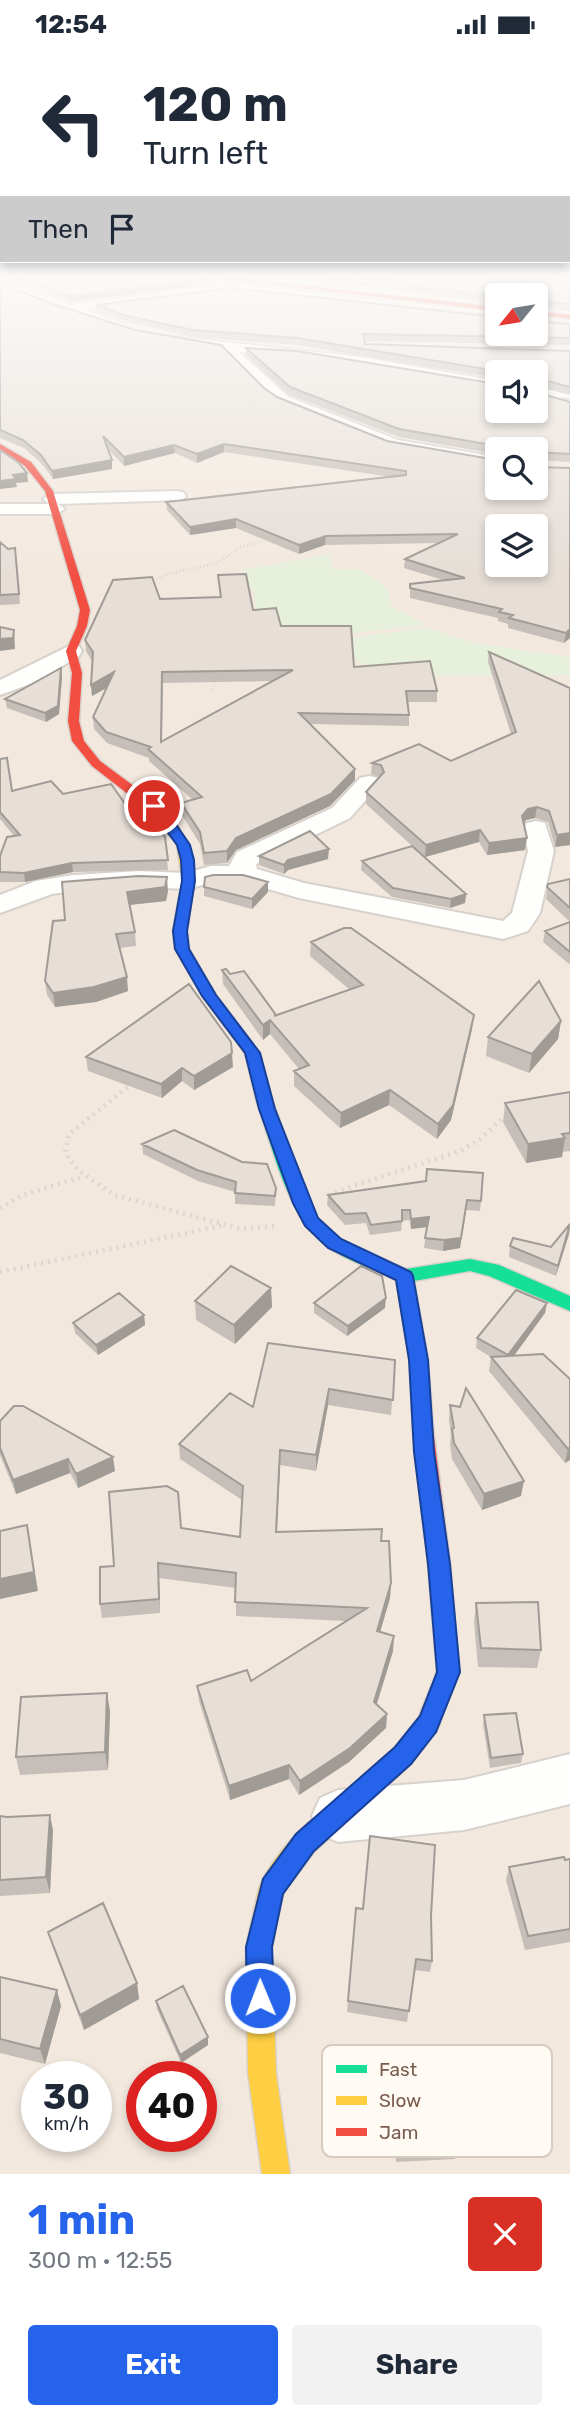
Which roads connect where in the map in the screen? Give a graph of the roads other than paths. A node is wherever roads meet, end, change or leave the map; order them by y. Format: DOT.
graph roads {
  1 [pos="255,375"];
  2 [pos="441,375"];
  3 [pos="485,383"];
  4 [pos="548,393"];
  5 [pos="570,394"];
  6 [pos="548,396"];
  7 [pos="570,403"];
  8 [pos="0,446"];
  9 [pos="485,460"];
  10 [pos="177,496"];
  11 [pos="54,504"];
  12 [pos="0,509"];
  13 [pos="71,651"];
  14 [pos="0,688"];
  15 [pos="369,783"];
  16 [pos="536,829"];
  17 [pos="246,874"];
  18 [pos="188,881"];
  19 [pos="0,905"];
  20 [pos="404,1276"];
  21 [pos="570,1304"];
  22 [pos="570,1780"];
  23 [pos="336,1816"];
  24 [pos="275,2174"];
  1 -- 9 [label="street"];
  2 -- 3 [label="street"];
  4 -- 5 [label="street"];
  6 -- 7 [label="street"];
  8 -- 11 [label="main road"];
  10 -- 11 [label="street"];
  11 -- 12 [label="street"];
  11 -- 13 [label="main road"];
  13 -- 14 [label="street"];
  13 -- 18 [label="main road"];
  15 -- 17 [label="street"];
  16 -- 17 [label="street"];
  17 -- 18 [label="street"];
  18 -- 19 [label="street"];
  18 -- 20 [label="main road"];
  20 -- 21 [label="main road"];
  20 -- 23 [label="main road"];
  22 -- 23 [label="street"];
  23 -- 24 [label="main road"];
}
